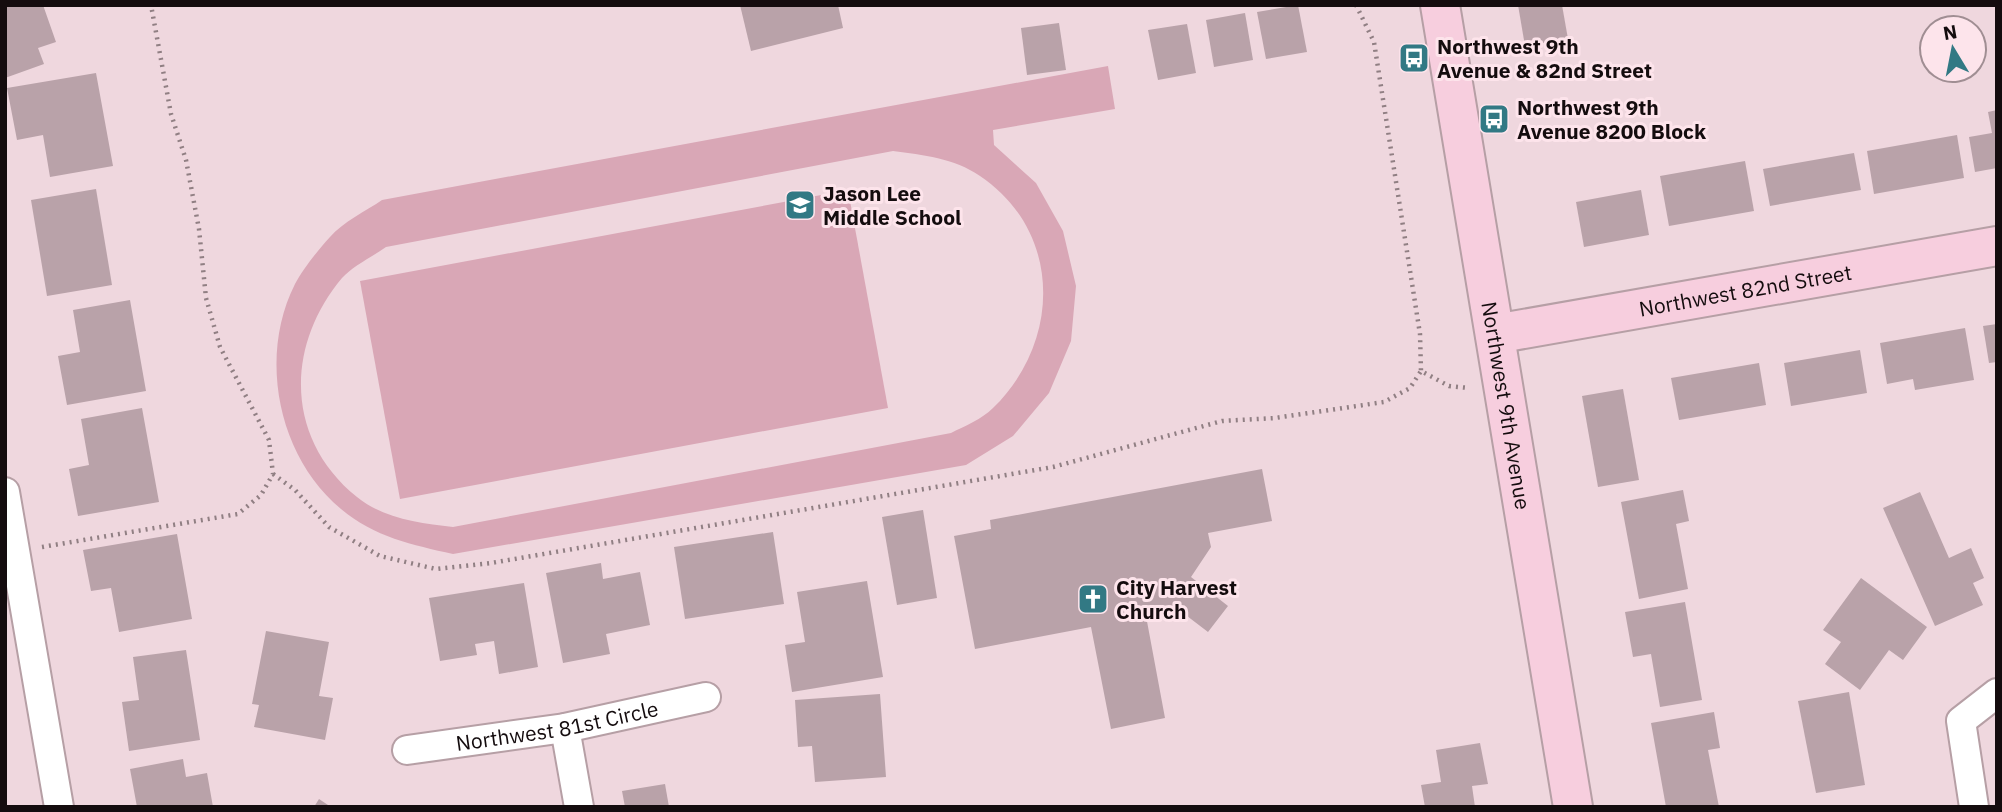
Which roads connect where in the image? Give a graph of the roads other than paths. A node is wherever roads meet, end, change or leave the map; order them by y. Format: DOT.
graph roads {
  1 [pos="1440,5"];
  2 [pos="1997,246"];
  3 [pos="1495,334"];
  4 [pos="5,492"];
  5 [pos="13,585"];
  6 [pos="1997,693"];
  7 [pos="706,697"];
  8 [pos="565,728"];
  9 [pos="407,750"];
  10 [pos="59,807"];
  11 [pos="579,807"];
  12 [pos="1573,807"];
  13 [pos="1974,807"];
  1 -- 3 [label="street, Northwest 9th Avenue"];
  2 -- 3 [label="street, Northwest 82nd Street"];
  3 -- 12 [label="street, Northwest 9th Avenue"];
  4 -- 5 [label="street"];
  5 -- 10 [label="street"];
  6 -- 13 [label="street"];
  7 -- 8 [label="street, Northwest 81st Circle"];
  8 -- 9 [label="street, Northwest 81st Circle"];
  8 -- 11 [label="street"];
}
